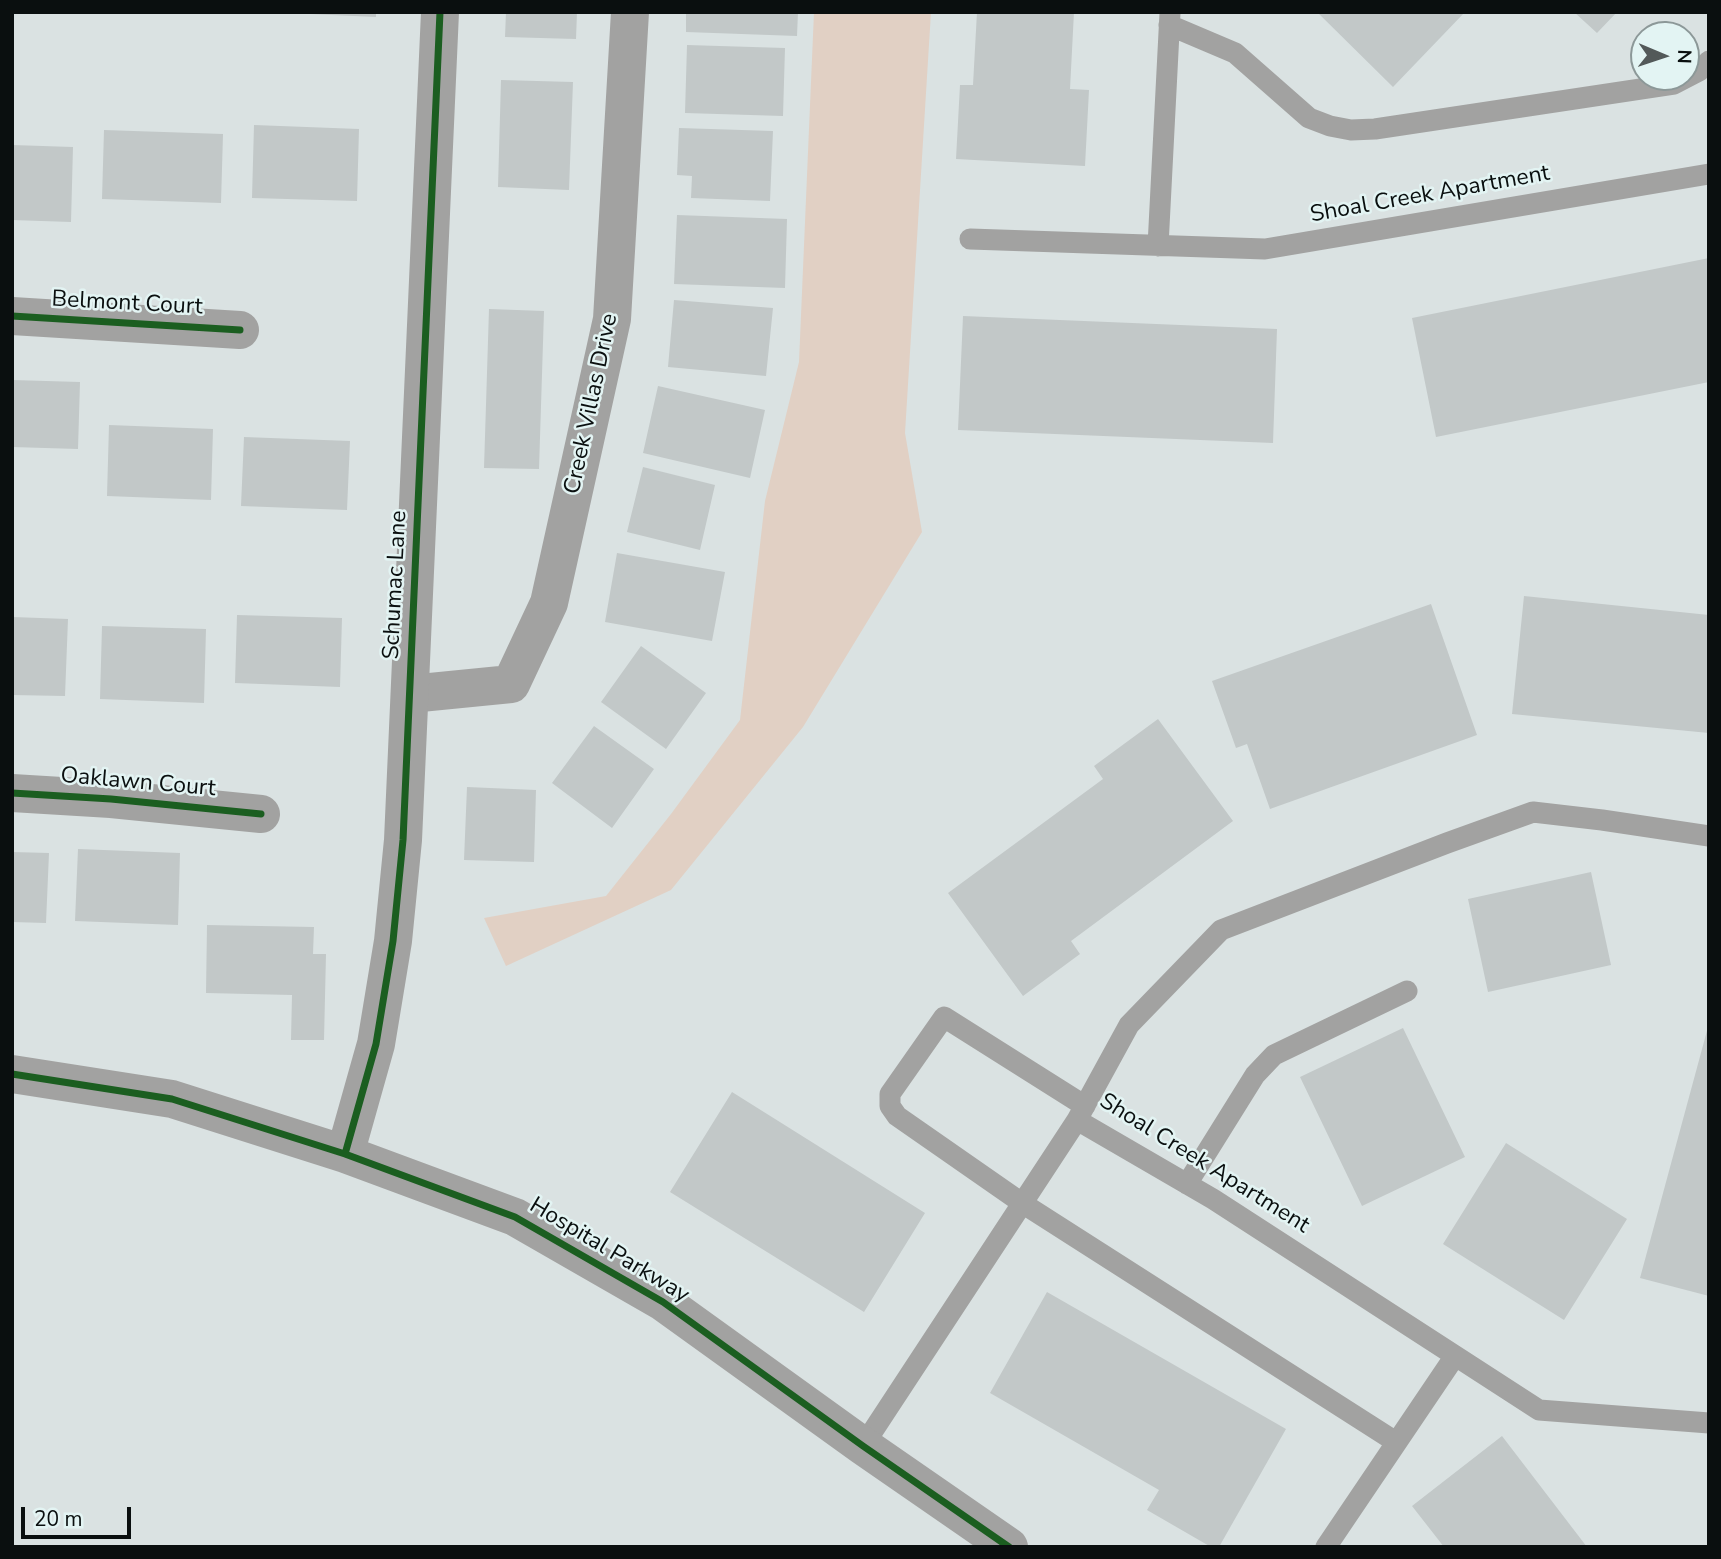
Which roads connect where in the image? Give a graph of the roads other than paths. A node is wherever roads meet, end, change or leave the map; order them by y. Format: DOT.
graph roads {
  1 [pos="440,12"];
  2 [pos="629,12"];
  3 [pos="1170,19"];
  4 [pos="1709,61"];
  5 [pos="1709,174"];
  6 [pos="971,239"];
  7 [pos="1158,246"];
  8 [pos="12,316"];
  9 [pos="240,330"];
  10 [pos="410,694"];
  11 [pos="12,793"];
  12 [pos="261,814"];
  13 [pos="1709,836"];
  14 [pos="1407,991"];
  15 [pos="12,1074"];
  16 [pos="1081,1113"];
  17 [pos="345,1154"];
  18 [pos="1187,1184"];
  19 [pos="1022,1203"];
  20 [pos="1455,1356"];
  21 [pos="1709,1423"];
  22 [pos="1396,1442"];
  23 [pos="863,1446"];
  24 [pos="1009,1547"];
  25 [pos="1326,1547"];
  1 -- 10 [label="street, Schumac Lane"];
  2 -- 10 [label="street, Creek Villas Drive"];
  3 -- 4 [label="lane"];
  3 -- 7 [label="lane"];
  5 -- 7 [label="lane, Shoal Creek Apartment"];
  6 -- 7 [label="lane, Shoal Creek Apartment"];
  8 -- 9 [label="street, Belmont Court"];
  10 -- 17 [label="street, Schumac Lane"];
  11 -- 12 [label="street, Oaklawn Court"];
  13 -- 16 [label="lane, Shoal Creek Apartment"];
  14 -- 18 [label="lane"];
  15 -- 17 [label="street, Hospital Parkway"];
  16 -- 18 [label="lane, Shoal Creek Apartment"];
  16 -- 19 [label="lane"];
  16 -- 19 [label="lane"];
  17 -- 23 [label="street, Hospital Parkway"];
  18 -- 20 [label="lane, Shoal Creek Apartment"];
  19 -- 22 [label="lane"];
  19 -- 23 [label="lane"];
  20 -- 21 [label="lane, Shoal Creek Apartment"];
  20 -- 22 [label="lane"];
  22 -- 25 [label="lane"];
  23 -- 24 [label="street, Hospital Parkway"];
}
